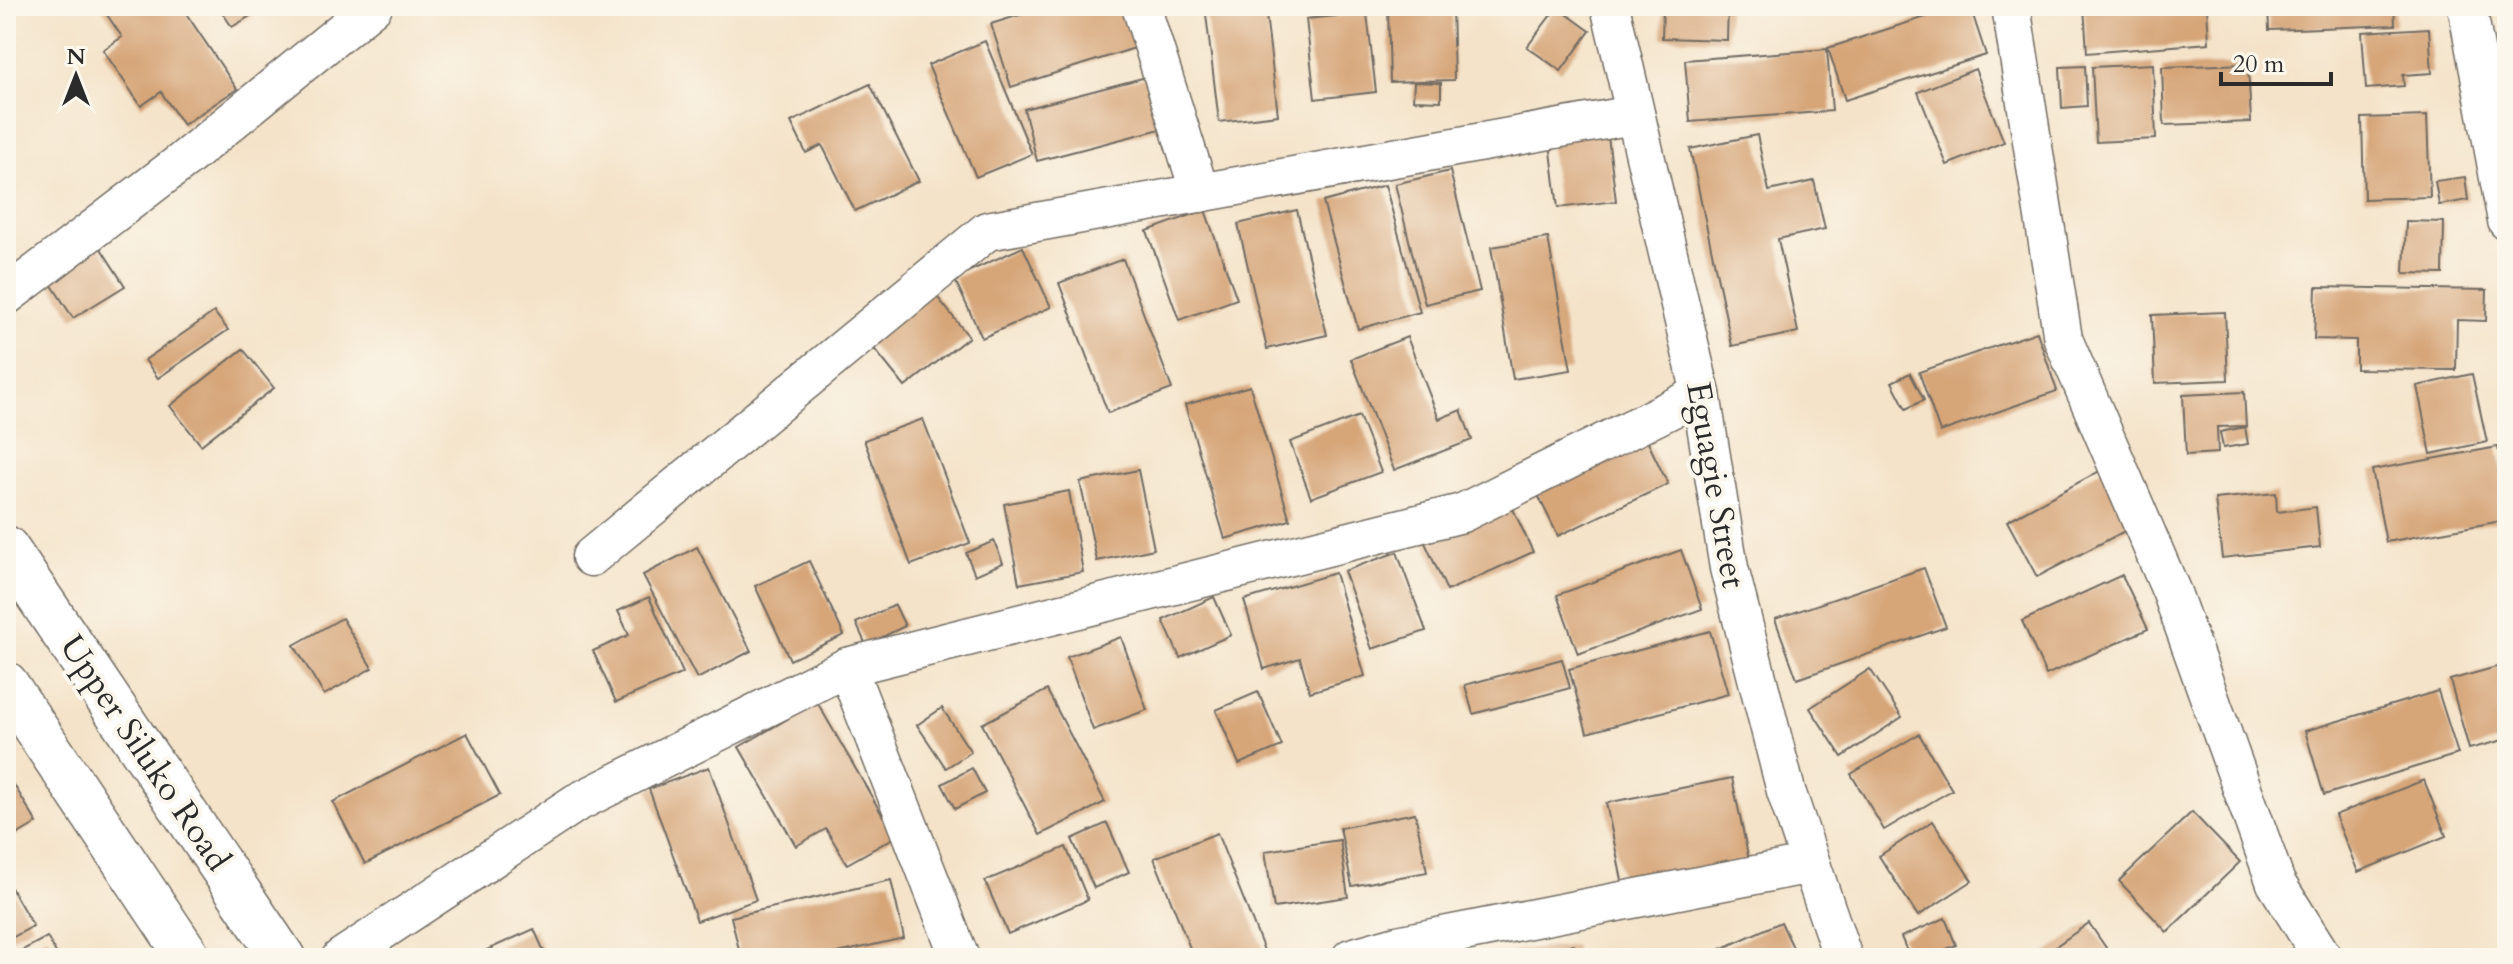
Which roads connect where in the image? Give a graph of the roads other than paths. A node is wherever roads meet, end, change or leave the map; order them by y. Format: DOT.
graph roads {
  1 [pos="373,6"];
  2 [pos="1141,6"];
  3 [pos="1610,6"];
  4 [pos="2011,6"];
  5 [pos="2467,6"];
  6 [pos="1633,115"];
  7 [pos="1200,193"];
  8 [pos="2507,221"];
  9 [pos="6,296"];
  10 [pos="1701,394"];
  11 [pos="6,548"];
  12 [pos="591,557"];
  13 [pos="847,667"];
  14 [pos="6,684"];
  15 [pos="1811,864"];
  16 [pos="1401,952"];
  17 [pos="189,958"];
  18 [pos="283,958"];
  19 [pos="341,958"];
  20 [pos="960,958"];
  21 [pos="1351,958"];
  22 [pos="1843,958"];
  23 [pos="2323,958"];
  1 -- 9 [label="street"];
  2 -- 7 [label="street"];
  3 -- 6 [label="street, Eguagie Street"];
  4 -- 23 [label="street"];
  5 -- 8 [label="street"];
  6 -- 7 [label="street"];
  6 -- 10 [label="street, Eguagie Street"];
  7 -- 12 [label="street"];
  10 -- 13 [label="street"];
  10 -- 15 [label="street, Eguagie Street"];
  11 -- 18 [label="main road, Upper Siluko Road"];
  13 -- 19 [label="street"];
  13 -- 20 [label="street"];
  14 -- 17 [label="main road"];
  15 -- 16 [label="street"];
  15 -- 22 [label="street, Eguagie Street"];
  16 -- 21 [label="street"];
}
